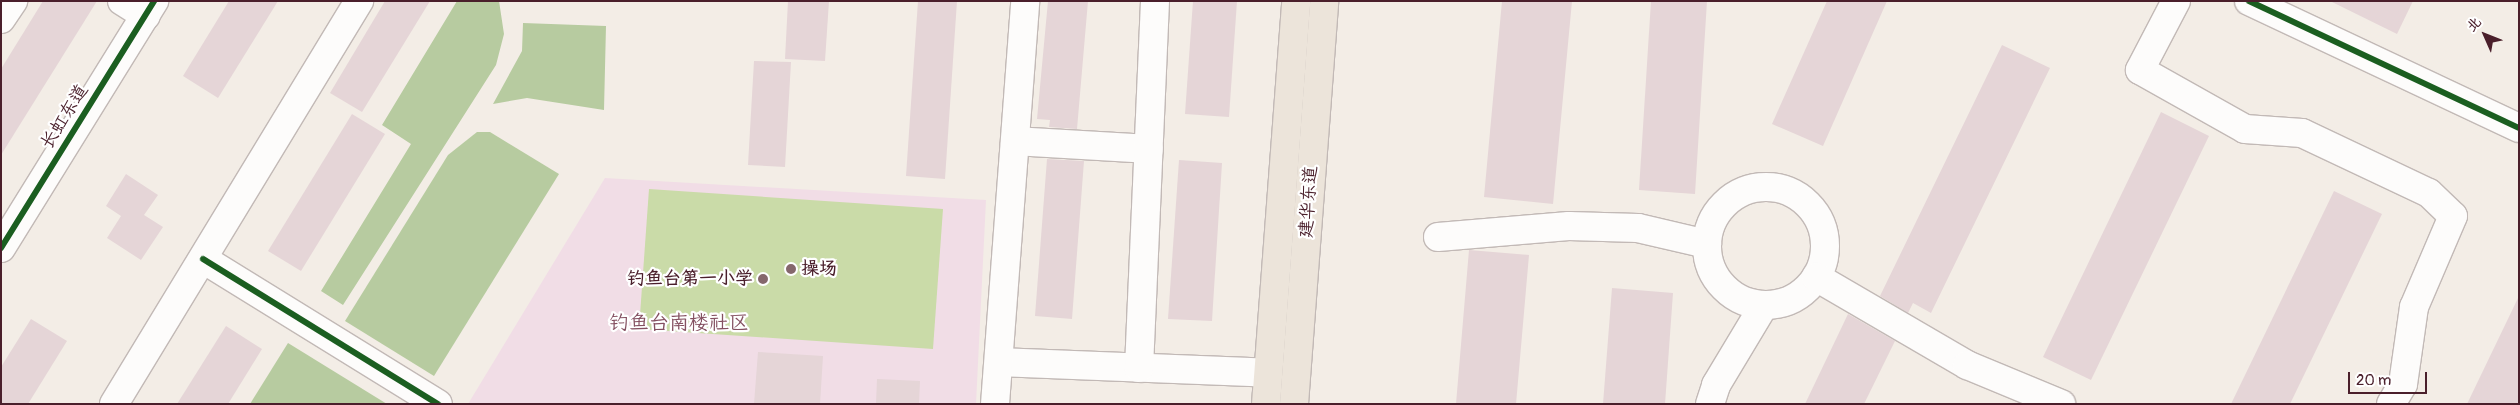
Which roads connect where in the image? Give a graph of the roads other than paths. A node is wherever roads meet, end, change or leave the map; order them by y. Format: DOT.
graph roads {
  1 [pos="12,1"];
  2 [pos="122,1"];
  3 [pos="359,1"];
  4 [pos="1026,1"];
  5 [pos="1155,1"];
  6 [pos="1296,1"];
  7 [pos="1324,1"];
  8 [pos="2176,1"];
  9 [pos="2249,1"];
  10 [pos="150,8"];
  11 [pos="1,19"];
  12 [pos="2519,128"];
  13 [pos="1015,141"];
  14 [pos="1149,149"];
  15 [pos="1438,237"];
  16 [pos="1707,244"];
  17 [pos="1,248"];
  18 [pos="203,259"];
  19 [pos="1816,277"];
  20 [pos="1764,305"];
  21 [pos="999,362"];
  22 [pos="1139,368"];
  23 [pos="1268,373"];
  24 [pos="114,404"];
  25 [pos="438,404"];
  26 [pos="996,404"];
  27 [pos="1266,404"];
  28 [pos="1294,404"];
  29 [pos="1710,404"];
  30 [pos="2061,404"];
  31 [pos="2391,404"];
  1 -- 11 [label="street"];
  2 -- 10 [label="street"];
  3 -- 18 [label="street"];
  4 -- 13 [label="street"];
  5 -- 14 [label="street"];
  6 -- 23 [label="main road, 建华东道"];
  7 -- 28 [label="main road, 建华东道"];
  8 -- 31 [label="street"];
  9 -- 12 [label="street"];
  10 -- 17 [label="street, 长虹东道"];
  13 -- 14 [label="street"];
  13 -- 21 [label="street"];
  14 -- 22 [label="street"];
  15 -- 16 [label="street"];
  16 -- 19 [label="street"];
  16 -- 20 [label="street"];
  18 -- 24 [label="street"];
  18 -- 25 [label="street"];
  19 -- 20 [label="street"];
  19 -- 30 [label="street"];
  20 -- 29 [label="street"];
  21 -- 22 [label="street"];
  21 -- 26 [label="street"];
  22 -- 23 [label="street"];
  23 -- 27 [label="main road, 建华东道"];
}
